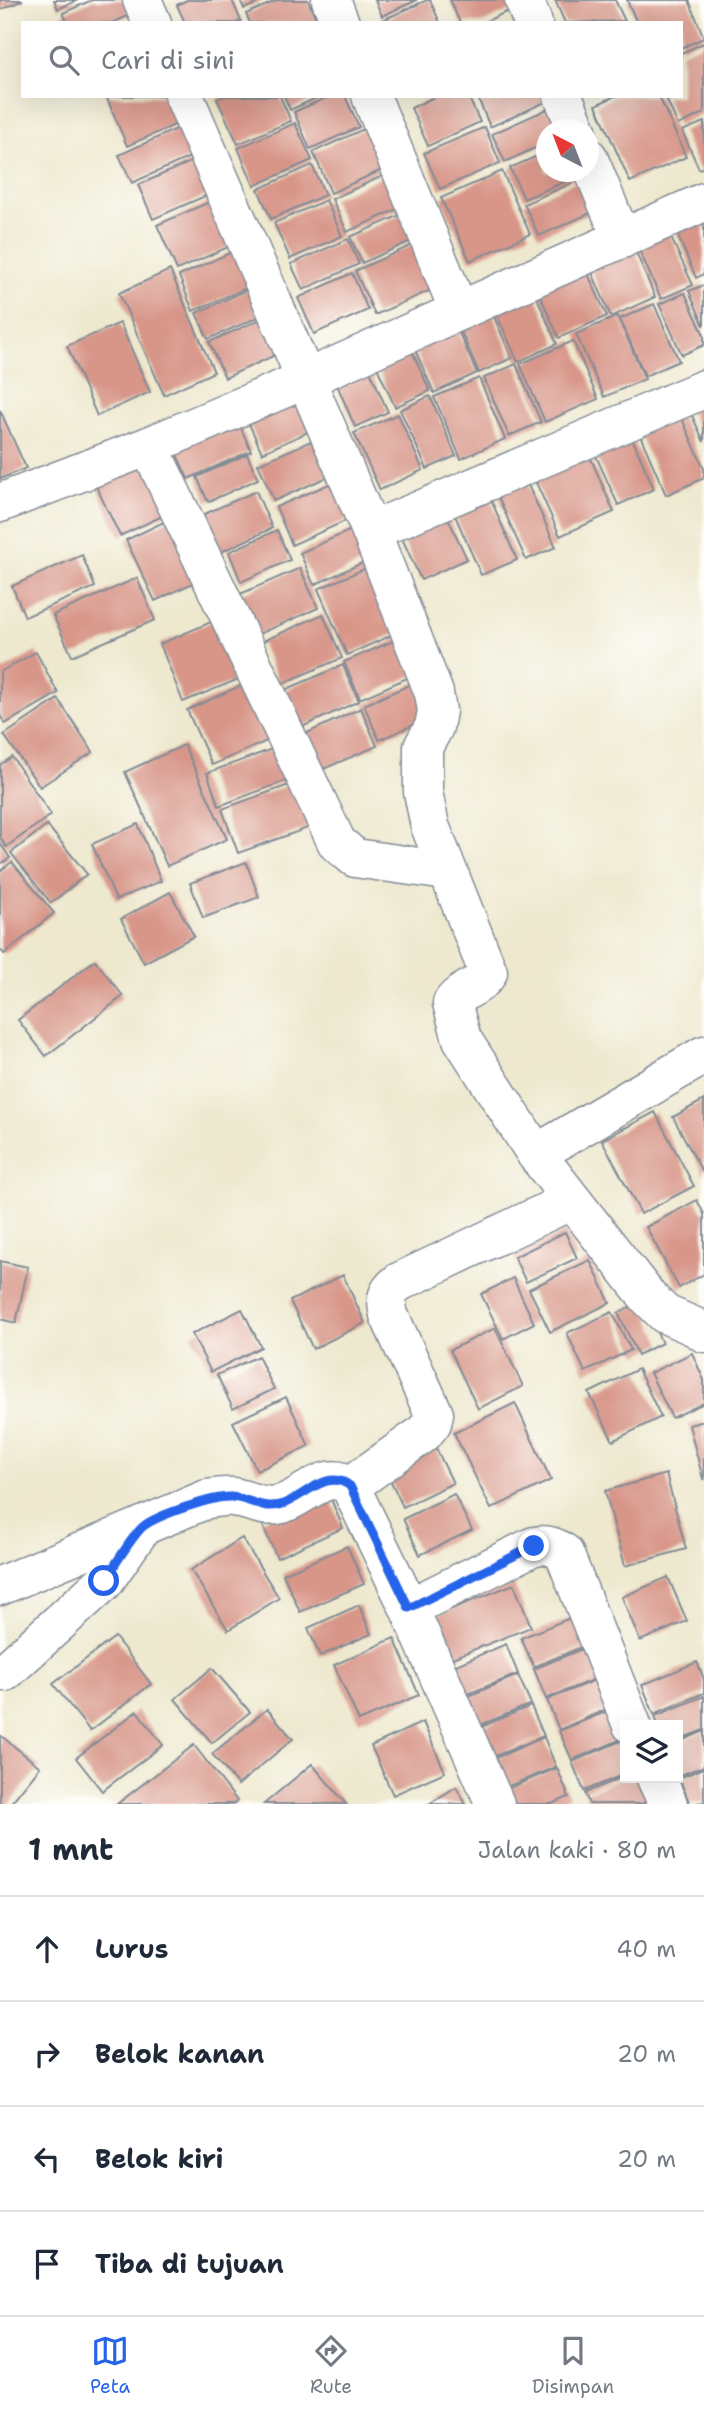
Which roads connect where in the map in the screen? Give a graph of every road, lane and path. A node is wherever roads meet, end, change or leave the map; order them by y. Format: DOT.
graph roads {
  1 [pos="142,0"];
  2 [pos="331,0"];
  3 [pos="524,0"];
  4 [pos="151,21"];
  5 [pos="339,21"];
  6 [pos="532,21"];
  7 [pos="185,98"];
  8 [pos="371,98"];
  9 [pos="565,98"];
  10 [pos="573,119"];
  11 [pos="599,182"];
  12 [pos="704,202"];
  13 [pos="622,239"];
  14 [pos="459,311"];
  15 [pos="306,379"];
  16 [pos="704,389"];
  17 [pos="149,446"];
  18 [pos="0,503"];
  19 [pos="371,531"];
  20 [pos="447,870"];
  21 [pos="704,1055"];
  22 [pos="536,1154"];
  23 [pos="572,1200"];
  24 [pos="704,1333"];
  25 [pos="350,1486"];
  26 [pos="143,1526"];
  27 [pos="0,1586"];
  28 [pos="409,1608"];
  29 [pos="5,1672"];
  30 [pos="630,1720"];
  31 [pos="658,1783"];
  32 [pos="495,1804"];
  33 [pos="668,1804"];
  1 -- 4 [label="street"];
  2 -- 5 [label="street"];
  3 -- 6 [label="street"];
  7 -- 15 [label="street"];
  8 -- 14 [label="street"];
  9 -- 10 [label="street"];
  11 -- 13 [label="street"];
  12 -- 13 [label="street"];
  13 -- 14 [label="street"];
  14 -- 15 [label="street"];
  15 -- 17 [label="street"];
  15 -- 19 [label="street"];
  16 -- 19 [label="street"];
  17 -- 18 [label="street"];
  17 -- 20 [label="street"];
  19 -- 20 [label="street"];
  20 -- 22 [label="street"];
  21 -- 22 [label="street"];
  22 -- 23 [label="street"];
  23 -- 24 [label="street"];
  23 -- 25 [label="street"];
  25 -- 26 [label="street"];
  25 -- 28 [label="street"];
  26 -- 27 [label="street"];
  26 -- 29 [label="street"];
  28 -- 30 [label="street"];
  28 -- 32 [label="street"];
  31 -- 33 [label="street"];
}
